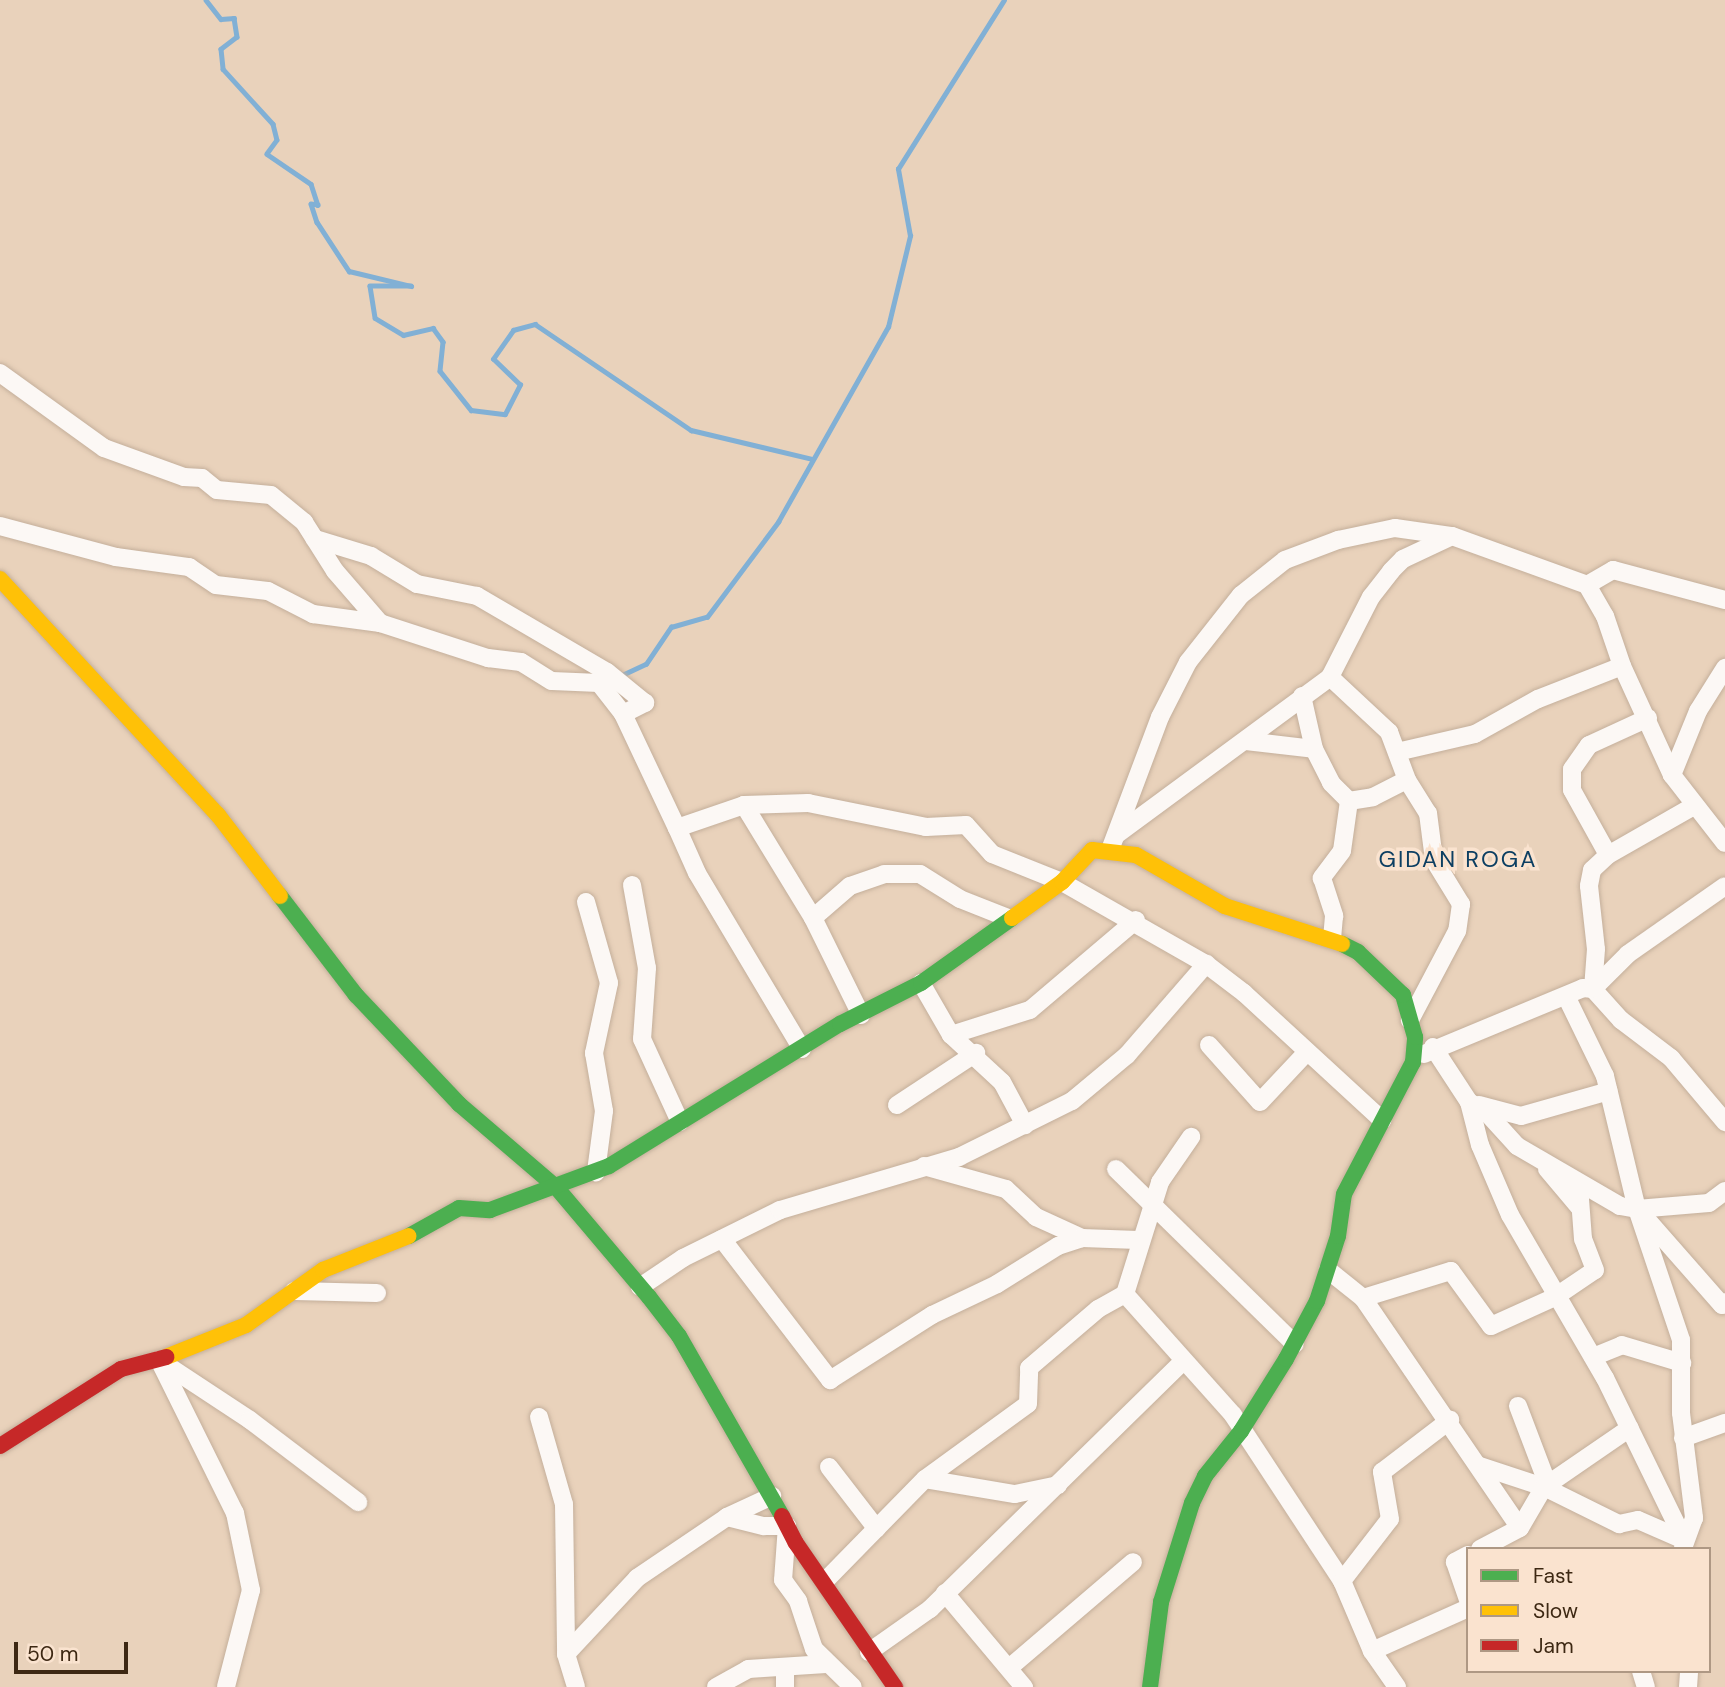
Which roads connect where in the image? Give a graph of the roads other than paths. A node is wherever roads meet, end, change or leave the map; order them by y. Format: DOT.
graph roads {
  1 [pos="0,373"];
  2 [pos="0,526"];
  3 [pos="1452,536"];
  4 [pos="315,539"];
  5 [pos="0,579"];
  6 [pos="1587,585"];
  7 [pos="1725,600"];
  8 [pos="380,623"];
  9 [pos="1622,666"];
  10 [pos="1725,668"];
  11 [pos="1330,677"];
  12 [pos="1302,696"];
  13 [pos="623,715"];
  14 [pos="1648,718"];
  15 [pos="1246,741"];
  16 [pos="1314,749"];
  17 [pos="1396,752"];
  18 [pos="1672,775"];
  19 [pos="1407,780"];
  20 [pos="1349,801"];
  21 [pos="744,805"];
  22 [pos="1692,807"];
  23 [pos="677,828"];
  24 [pos="1113,843"];
  25 [pos="1725,843"];
  26 [pos="1608,855"];
  27 [pos="1062,882"];
  28 [pos="632,885"];
  29 [pos="1725,886"];
  30 [pos="586,902"];
  31 [pos="813,918"];
  32 [pos="1008,918"];
  33 [pos="1136,920"];
  34 [pos="1332,939"];
  35 [pos="1206,964"];
  36 [pos="921,983"];
  37 [pos="1592,989"];
  38 [pos="1566,996"];
  39 [pos="860,1015"];
  40 [pos="1410,1020"];
  41 [pos="951,1035"];
  42 [pos="1209,1045"];
  43 [pos="1433,1047"];
  44 [pos="802,1049"];
  45 [pos="976,1053"];
  46 [pos="1306,1053"];
  47 [pos="1413,1062"];
  48 [pos="1609,1091"];
  49 [pos="1469,1102"];
  50 [pos="897,1105"];
  51 [pos="1382,1120"];
  52 [pos="680,1122"];
  53 [pos="1725,1122"];
  54 [pos="1025,1125"];
  55 [pos="1191,1137"];
  56 [pos="1543,1163"];
  57 [pos="920,1165"];
  58 [pos="1116,1169"];
  59 [pos="596,1172"];
  60 [pos="1580,1185"];
  61 [pos="556,1187"];
  62 [pos="1725,1191"];
  63 [pos="1152,1205"];
  64 [pos="1579,1207"];
  65 [pos="1637,1209"];
  66 [pos="1082,1238"];
  67 [pos="722,1239"];
  68 [pos="1138,1240"];
  69 [pos="1328,1270"];
  70 [pos="640,1287"];
  71 [pos="294,1291"];
  72 [pos="377,1293"];
  73 [pos="1125,1294"];
  74 [pos="1555,1297"];
  75 [pos="1363,1298"];
  76 [pos="1725,1302"];
  77 [pos="1295,1344"];
  78 [pos="1593,1357"];
  79 [pos="159,1360"];
  80 [pos="1183,1361"];
  81 [pos="1682,1363"];
  82 [pos="1518,1406"];
  83 [pos="539,1417"];
  84 [pos="1450,1420"];
  85 [pos="1725,1423"];
  86 [pos="1630,1428"];
  87 [pos="1241,1431"];
  88 [pos="1683,1438"];
  89 [pos="0,1446"];
  90 [pos="1480,1466"];
  91 [pos="830,1467"];
  92 [pos="925,1479"];
  93 [pos="1058,1485"];
  94 [pos="1546,1486"];
  95 [pos="772,1496"];
  96 [pos="358,1502"];
  97 [pos="727,1517"];
  98 [pos="787,1525"];
  99 [pos="1520,1528"];
  100 [pos="877,1529"];
  101 [pos="1679,1546"];
  102 [pos="1484,1547"];
  103 [pos="1466,1556"];
  104 [pos="1133,1562"];
  105 [pos="826,1580"];
  106 [pos="1342,1581"];
  107 [pos="945,1593"];
  108 [pos="1466,1593"];
  109 [pos="1466,1609"];
  110 [pos="1371,1651"];
  111 [pos="869,1652"];
  112 [pos="566,1654"];
  113 [pos="827,1664"];
  114 [pos="785,1668"];
  115 [pos="1009,1668"];
  116 [pos="1153,1686"];
  117 [pos="226,1687"];
  118 [pos="576,1687"];
  119 [pos="716,1687"];
  120 [pos="785,1687"];
  121 [pos="853,1687"];
  122 [pos="895,1687"];
  123 [pos="1024,1687"];
  124 [pos="1397,1687"];
  1 -- 4 [label="street"];
  2 -- 8 [label="street"];
  3 -- 6 [label="street"];
  3 -- 11 [label="street"];
  3 -- 24 [label="street"];
  4 -- 8 [label="street"];
  4 -- 13 [label="street"];
  5 -- 61 [label="street"];
  6 -- 7 [label="street"];
  6 -- 9 [label="street"];
  8 -- 13 [label="street"];
  9 -- 14 [label="street"];
  9 -- 17 [label="street"];
  10 -- 18 [label="street"];
  11 -- 12 [label="street"];
  11 -- 17 [label="street"];
  12 -- 15 [label="street"];
  12 -- 16 [label="street"];
  13 -- 23 [label="street"];
  14 -- 18 [label="street"];
  14 -- 26 [label="street"];
  15 -- 16 [label="street"];
  15 -- 24 [label="street"];
  16 -- 20 [label="street"];
  17 -- 19 [label="street"];
  18 -- 22 [label="street"];
  19 -- 20 [label="street"];
  19 -- 40 [label="street"];
  20 -- 34 [label="street"];
  21 -- 23 [label="street"];
  21 -- 27 [label="street"];
  21 -- 31 [label="street"];
  22 -- 25 [label="street"];
  22 -- 26 [label="street"];
  23 -- 44 [label="street"];
  24 -- 27 [label="street"];
  24 -- 34 [label="street"];
  26 -- 37 [label="street"];
  27 -- 32 [label="street"];
  27 -- 33 [label="street"];
  28 -- 52 [label="street"];
  29 -- 37 [label="street"];
  30 -- 59 [label="street"];
  31 -- 32 [label="street"];
  31 -- 39 [label="street"];
  32 -- 36 [label="street"];
  33 -- 35 [label="street"];
  33 -- 41 [label="street"];
  34 -- 40 [label="street"];
  35 -- 46 [label="street"];
  35 -- 54 [label="street"];
  36 -- 39 [label="street"];
  36 -- 41 [label="street"];
  37 -- 38 [label="street"];
  37 -- 53 [label="street"];
  38 -- 43 [label="street"];
  38 -- 48 [label="street"];
  39 -- 44 [label="street"];
  40 -- 47 [label="street"];
  41 -- 45 [label="street"];
  42 -- 46 [label="street"];
  43 -- 47 [label="street"];
  43 -- 49 [label="street"];
  44 -- 52 [label="street"];
  45 -- 50 [label="street"];
  45 -- 54 [label="street"];
  46 -- 51 [label="street"];
  47 -- 51 [label="street"];
  48 -- 49 [label="street"];
  48 -- 65 [label="street"];
  49 -- 56 [label="street"];
  49 -- 74 [label="street"];
  51 -- 69 [label="street"];
  52 -- 59 [label="street"];
  54 -- 57 [label="street"];
  55 -- 63 [label="street"];
  56 -- 60 [label="street"];
  56 -- 64 [label="street"];
  57 -- 66 [label="street"];
  57 -- 67 [label="street"];
  58 -- 63 [label="street"];
  59 -- 61 [label="street"];
  60 -- 64 [label="street"];
  60 -- 65 [label="street"];
  61 -- 70 [label="street"];
  61 -- 71 [label="street"];
  62 -- 65 [label="street"];
  63 -- 68 [label="street"];
  63 -- 77 [label="street"];
  64 -- 74 [label="street"];
  65 -- 76 [label="street"];
  65 -- 81 [label="street"];
  66 -- 67 [label="street"];
  66 -- 68 [label="street"];
  67 -- 70 [label="street"];
  68 -- 73 [label="street"];
  69 -- 75 [label="street"];
  69 -- 77 [label="street"];
  70 -- 95 [label="street"];
  71 -- 72 [label="street"];
  71 -- 79 [label="street"];
  73 -- 80 [label="street"];
  73 -- 92 [label="street"];
  74 -- 75 [label="street"];
  74 -- 78 [label="street"];
  75 -- 84 [label="street"];
  77 -- 87 [label="street"];
  78 -- 81 [label="street"];
  78 -- 86 [label="street"];
  79 -- 89 [label="street"];
  79 -- 96 [label="street"];
  79 -- 117 [label="street"];
  80 -- 87 [label="street"];
  80 -- 93 [label="street"];
  81 -- 88 [label="street"];
  82 -- 94 [label="street"];
  83 -- 112 [label="street"];
  84 -- 90 [label="street"];
  84 -- 106 [label="street"];
  85 -- 88 [label="street"];
  86 -- 94 [label="street"];
  86 -- 101 [label="street"];
  87 -- 106 [label="street"];
  87 -- 116 [label="street"];
  88 -- 101 [label="street"];
  90 -- 94 [label="street"];
  90 -- 99 [label="street"];
  91 -- 100 [label="street"];
  92 -- 93 [label="street"];
  92 -- 100 [label="street"];
  93 -- 107 [label="street"];
  94 -- 99 [label="street"];
  94 -- 101 [label="street"];
  95 -- 97 [label="street"];
  95 -- 98 [label="street"];
  97 -- 98 [label="street"];
  97 -- 112 [label="street"];
  98 -- 105 [label="street"];
  98 -- 113 [label="street"];
  99 -- 102 [label="street"];
  100 -- 105 [label="street"];
  103 -- 108 [label="street"];
  104 -- 115 [label="street"];
  105 -- 111 [label="street"];
  106 -- 110 [label="street"];
  107 -- 111 [label="street"];
  107 -- 115 [label="street"];
  109 -- 110 [label="street"];
  110 -- 124 [label="street"];
  111 -- 122 [label="street"];
  112 -- 118 [label="street"];
  113 -- 114 [label="street"];
  113 -- 121 [label="street"];
  114 -- 119 [label="street"];
  114 -- 120 [label="street"];
  115 -- 123 [label="street"];
}
